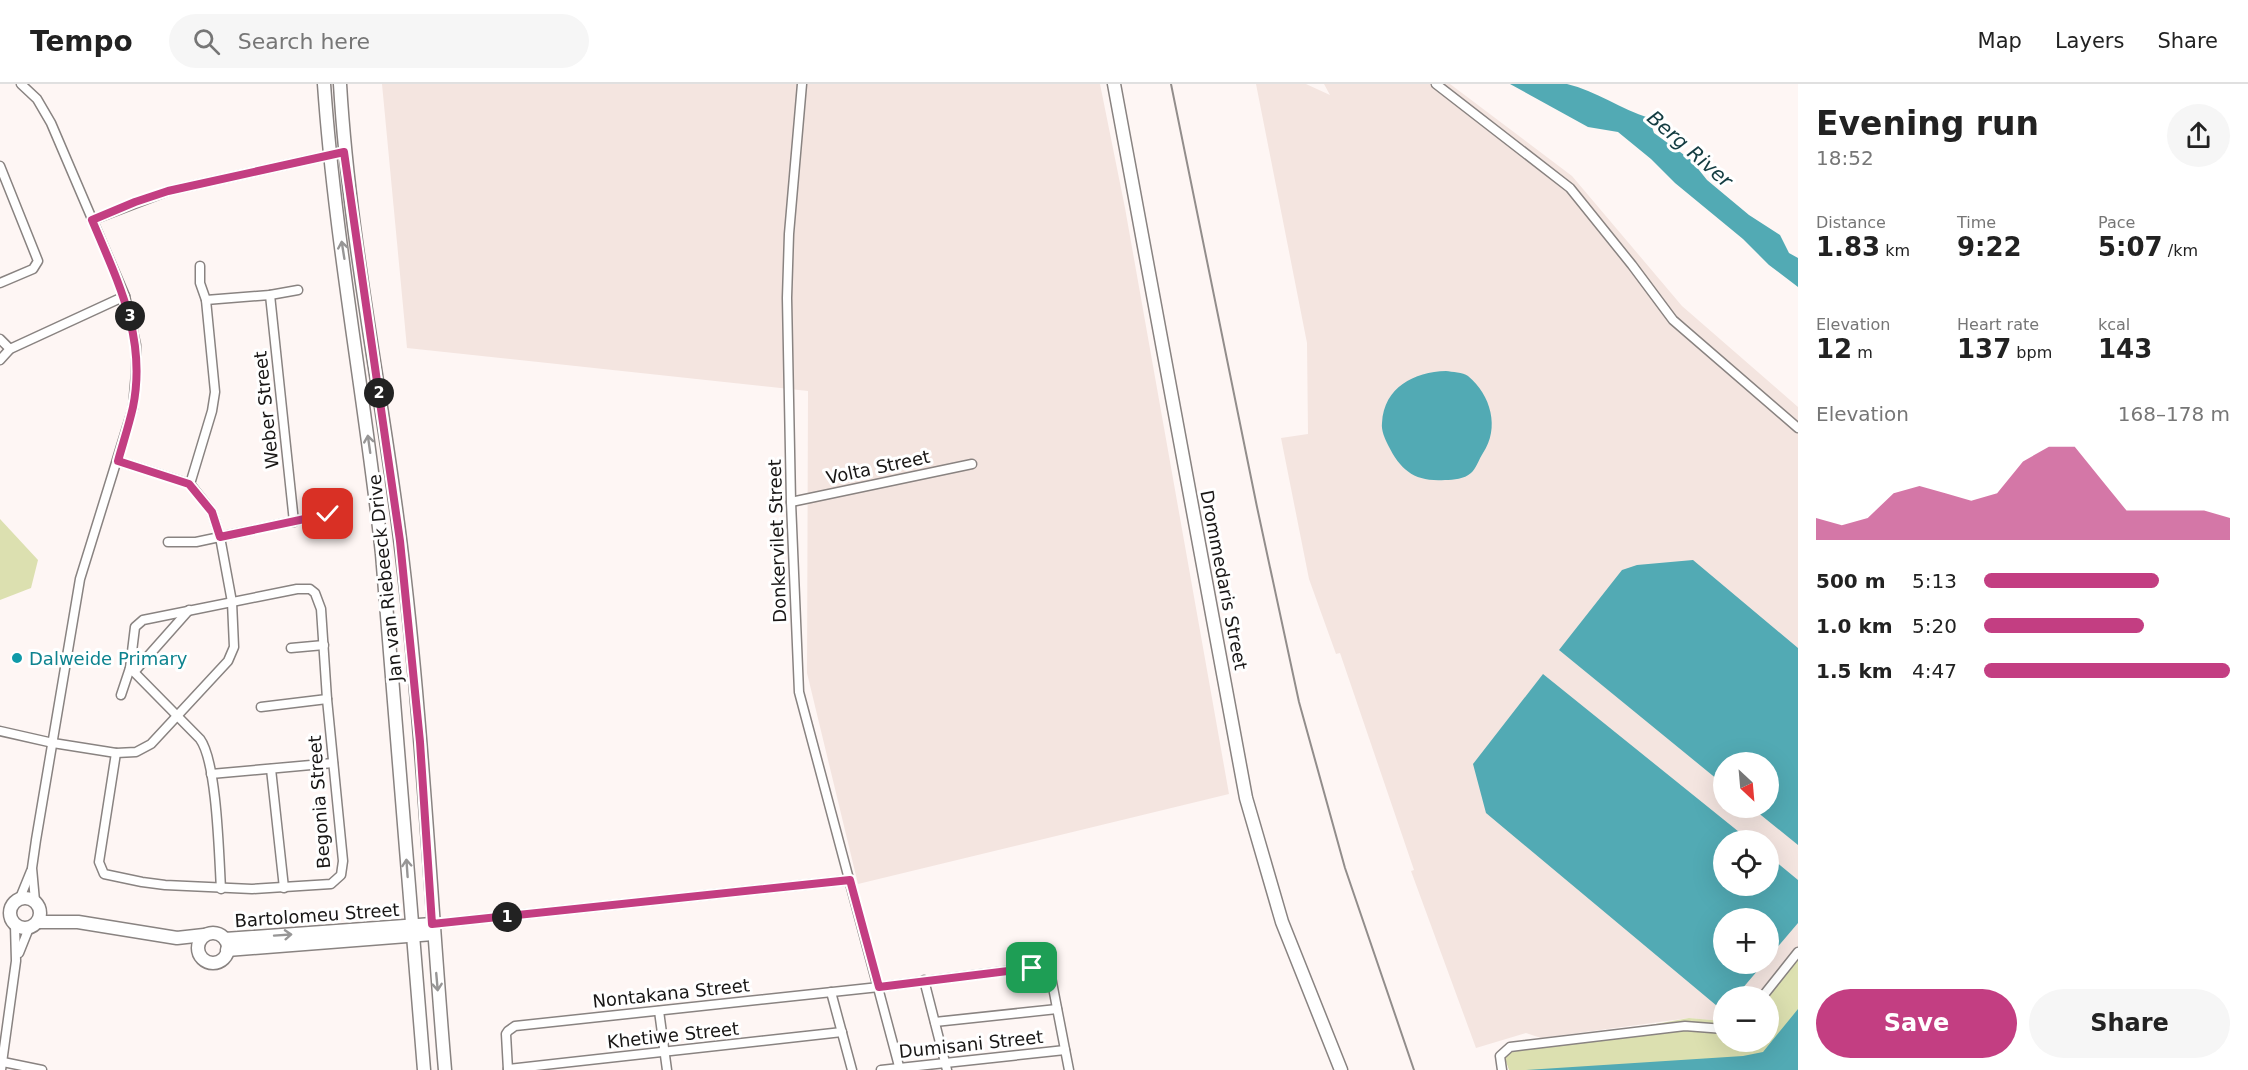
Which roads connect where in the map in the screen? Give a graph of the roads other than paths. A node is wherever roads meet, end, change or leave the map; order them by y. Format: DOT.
graph roads {
  1 [pos="21,84"];
  2 [pos="324,84"];
  3 [pos="340,84"];
  4 [pos="802,84"];
  5 [pos="1114,84"];
  6 [pos="1436,84"];
  7 [pos="344,152"];
  8 [pos="329,155"];
  9 [pos="0,166"];
  10 [pos="92,220"];
  11 [pos="200,266"];
  12 [pos="0,283"];
  13 [pos="298,290"];
  14 [pos="270,295"];
  15 [pos="124,296"];
  16 [pos="206,300"];
  17 [pos="0,339"];
  18 [pos="10,349"];
  19 [pos="0,360"];
  20 [pos="1798,428"];
  21 [pos="118,461"];
  22 [pos="972,464"];
  23 [pos="189,484"];
  24 [pos="791,502"];
  25 [pos="328,514"];
  26 [pos="294,522"];
  27 [pos="220,537"];
  28 [pos="168,542"];
  29 [pos="232,602"];
  30 [pos="190,610"];
  31 [pos="324,645"];
  32 [pos="291,648"];
  33 [pos="132,670"];
  34 [pos="121,695"];
  35 [pos="327,699"];
  36 [pos="261,707"];
  37 [pos="177,715"];
  38 [pos="0,731"];
  39 [pos="53,743"];
  40 [pos="116,753"];
  41 [pos="333,763"];
  42 [pos="271,769"];
  43 [pos="212,774"];
  44 [pos="32,868"];
  45 [pos="850,880"];
  46 [pos="284,888"];
  47 [pos="221,889"];
  48 [pos="11,902"];
  49 [pos="38,905"];
  50 [pos="8,919"];
  51 [pos="78,922"];
  52 [pos="33,925"];
  53 [pos="433,929"];
  54 [pos="411,931"];
  55 [pos="204,935"];
  56 [pos="177,938"];
  57 [pos="226,945"];
  58 [pos="1798,952"];
  59 [pos="200,956"];
  60 [pos="16,962"];
  61 [pos="924,980"];
  62 [pos="1771,986"];
  63 [pos="879,987"];
  64 [pos="831,992"];
  65 [pos="1057,1009"];
  66 [pos="659,1011"];
  67 [pos="935,1022"];
  68 [pos="1713,1028"];
  69 [pos="842,1032"];
  70 [pos="1065,1050"];
  71 [pos="665,1053"];
  72 [pos="589,1065"];
  73 [pos="2,1066"];
  74 [pos="946,1066"];
  75 [pos="508,1069"];
  76 [pos="899,1069"];
  77 [pos="42,1070"];
  78 [pos="424,1070"];
  79 [pos="445,1070"];
  80 [pos="667,1070"];
  81 [pos="852,1070"];
  82 [pos="881,1070"];
  83 [pos="1069,1070"];
  84 [pos="1341,1070"];
  85 [pos="1502,1070"];
  1 -- 10 [label="street"];
  2 -- 8 [label="main road, Jan van Riebeeck Drive"];
  3 -- 7 [label="main road, Jan van Riebeeck Drive"];
  4 -- 24 [label="street, Donkervilet Street"];
  5 -- 84 [label="main road, Drommedaris Street"];
  6 -- 20 [label="street"];
  7 -- 8 [label="street"];
  7 -- 53 [label="main road, Jan van Riebeeck Drive"];
  8 -- 10 [label="street"];
  54 -- 8 [label="main road, Jan van Riebeeck Drive, one-way"];
  9 -- 12 [label="street"];
  10 -- 15 [label="street"];
  11 -- 16 [label="street"];
  13 -- 14 [label="street"];
  14 -- 16 [label="street"];
  14 -- 26 [label="street, Weber Street"];
  15 -- 18 [label="street"];
  15 -- 21 [label="street"];
  16 -- 23 [label="street"];
  17 -- 18 [label="street"];
  18 -- 19 [label="street"];
  21 -- 23 [label="street"];
  21 -- 39 [label="street"];
  22 -- 24 [label="street, Volta Street"];
  23 -- 27 [label="street"];
  24 -- 45 [label="street, Donkervilet Street"];
  25 -- 26 [label="street"];
  26 -- 27 [label="street"];
  27 -- 28 [label="street"];
  27 -- 29 [label="street"];
  29 -- 30 [label="street"];
  29 -- 31 [label="street, Begonia Street"];
  29 -- 37 [label="street"];
  30 -- 33 [label="street"];
  30 -- 33 [label="street"];
  31 -- 32 [label="street"];
  31 -- 35 [label="street, Begonia Street"];
  33 -- 34 [label="street"];
  33 -- 37 [label="street"];
  35 -- 36 [label="street"];
  35 -- 41 [label="street, Begonia Street"];
  37 -- 40 [label="street"];
  37 -- 43 [label="street"];
  38 -- 39 [label="street"];
  39 -- 40 [label="street"];
  39 -- 44 [label="street"];
  40 -- 47 [label="street, Begonia Street"];
  41 -- 42 [label="street"];
  41 -- 46 [label="street, Begonia Street"];
  42 -- 43 [label="street"];
  42 -- 46 [label="street"];
  43 -- 47 [label="street"];
  44 -- 48 [label="street"];
  44 -- 49 [label="street"];
  45 -- 53 [label="street"];
  45 -- 63 [label="street, Donkervilet Street"];
  46 -- 47 [label="street, Begonia Street"];
  48 -- 49 [label="main road"];
  48 -- 50 [label="main road"];
  49 -- 51 [label="main road"];
  49 -- 52 [label="main road"];
  50 -- 52 [label="main road"];
  50 -- 60 [label="street"];
  51 -- 52 [label="main road"];
  51 -- 56 [label="main road, Bartolomeu Street"];
  52 -- 60 [label="street"];
  53 -- 54 [label="main road, Bartolomeu Street"];
  53 -- 79 [label="main road, Jan van Riebeeck Drive, one-way"];
  54 -- 57 [label="main road, Bartolomeu Street"];
  54 -- 78 [label="main road, Jan van Riebeeck Drive"];
  55 -- 56 [label="main road, Bartolomeu Street"];
  55 -- 57 [label="main road, Bartolomeu Street"];
  55 -- 59 [label="main road"];
  56 -- 59 [label="main road, Bartolomeu Street"];
  57 -- 59 [label="main road, Bartolomeu Street"];
  58 -- 62 [label="street"];
  60 -- 73 [label="street"];
  61 -- 63 [label="street, Nontakana Street"];
  61 -- 65 [label="street, Nontakana Street"];
  61 -- 67 [label="street"];
  63 -- 64 [label="street, Nontakana Street"];
  63 -- 76 [label="street, Donkervilet Street"];
  64 -- 66 [label="street, Nontakana Street"];
  64 -- 69 [label="street"];
  65 -- 67 [label="street"];
  65 -- 70 [label="street"];
  66 -- 71 [label="street"];
  66 -- 75 [label="street, Nontakana Street"];
  67 -- 74 [label="street"];
  68 -- 85 [label="street"];
  69 -- 71 [label="street, Khetiwe Street"];
  69 -- 81 [label="street"];
  70 -- 74 [label="street, Dumisani Street"];
  70 -- 83 [label="street"];
  71 -- 72 [label="street, Khetiwe Street"];
  71 -- 80 [label="street"];
  72 -- 75 [label="street, Khetiwe Street"];
  73 -- 77 [label="street"];
  74 -- 76 [label="street, Dumisani Street"];
  76 -- 82 [label="street, Dumisani Street"];
}
